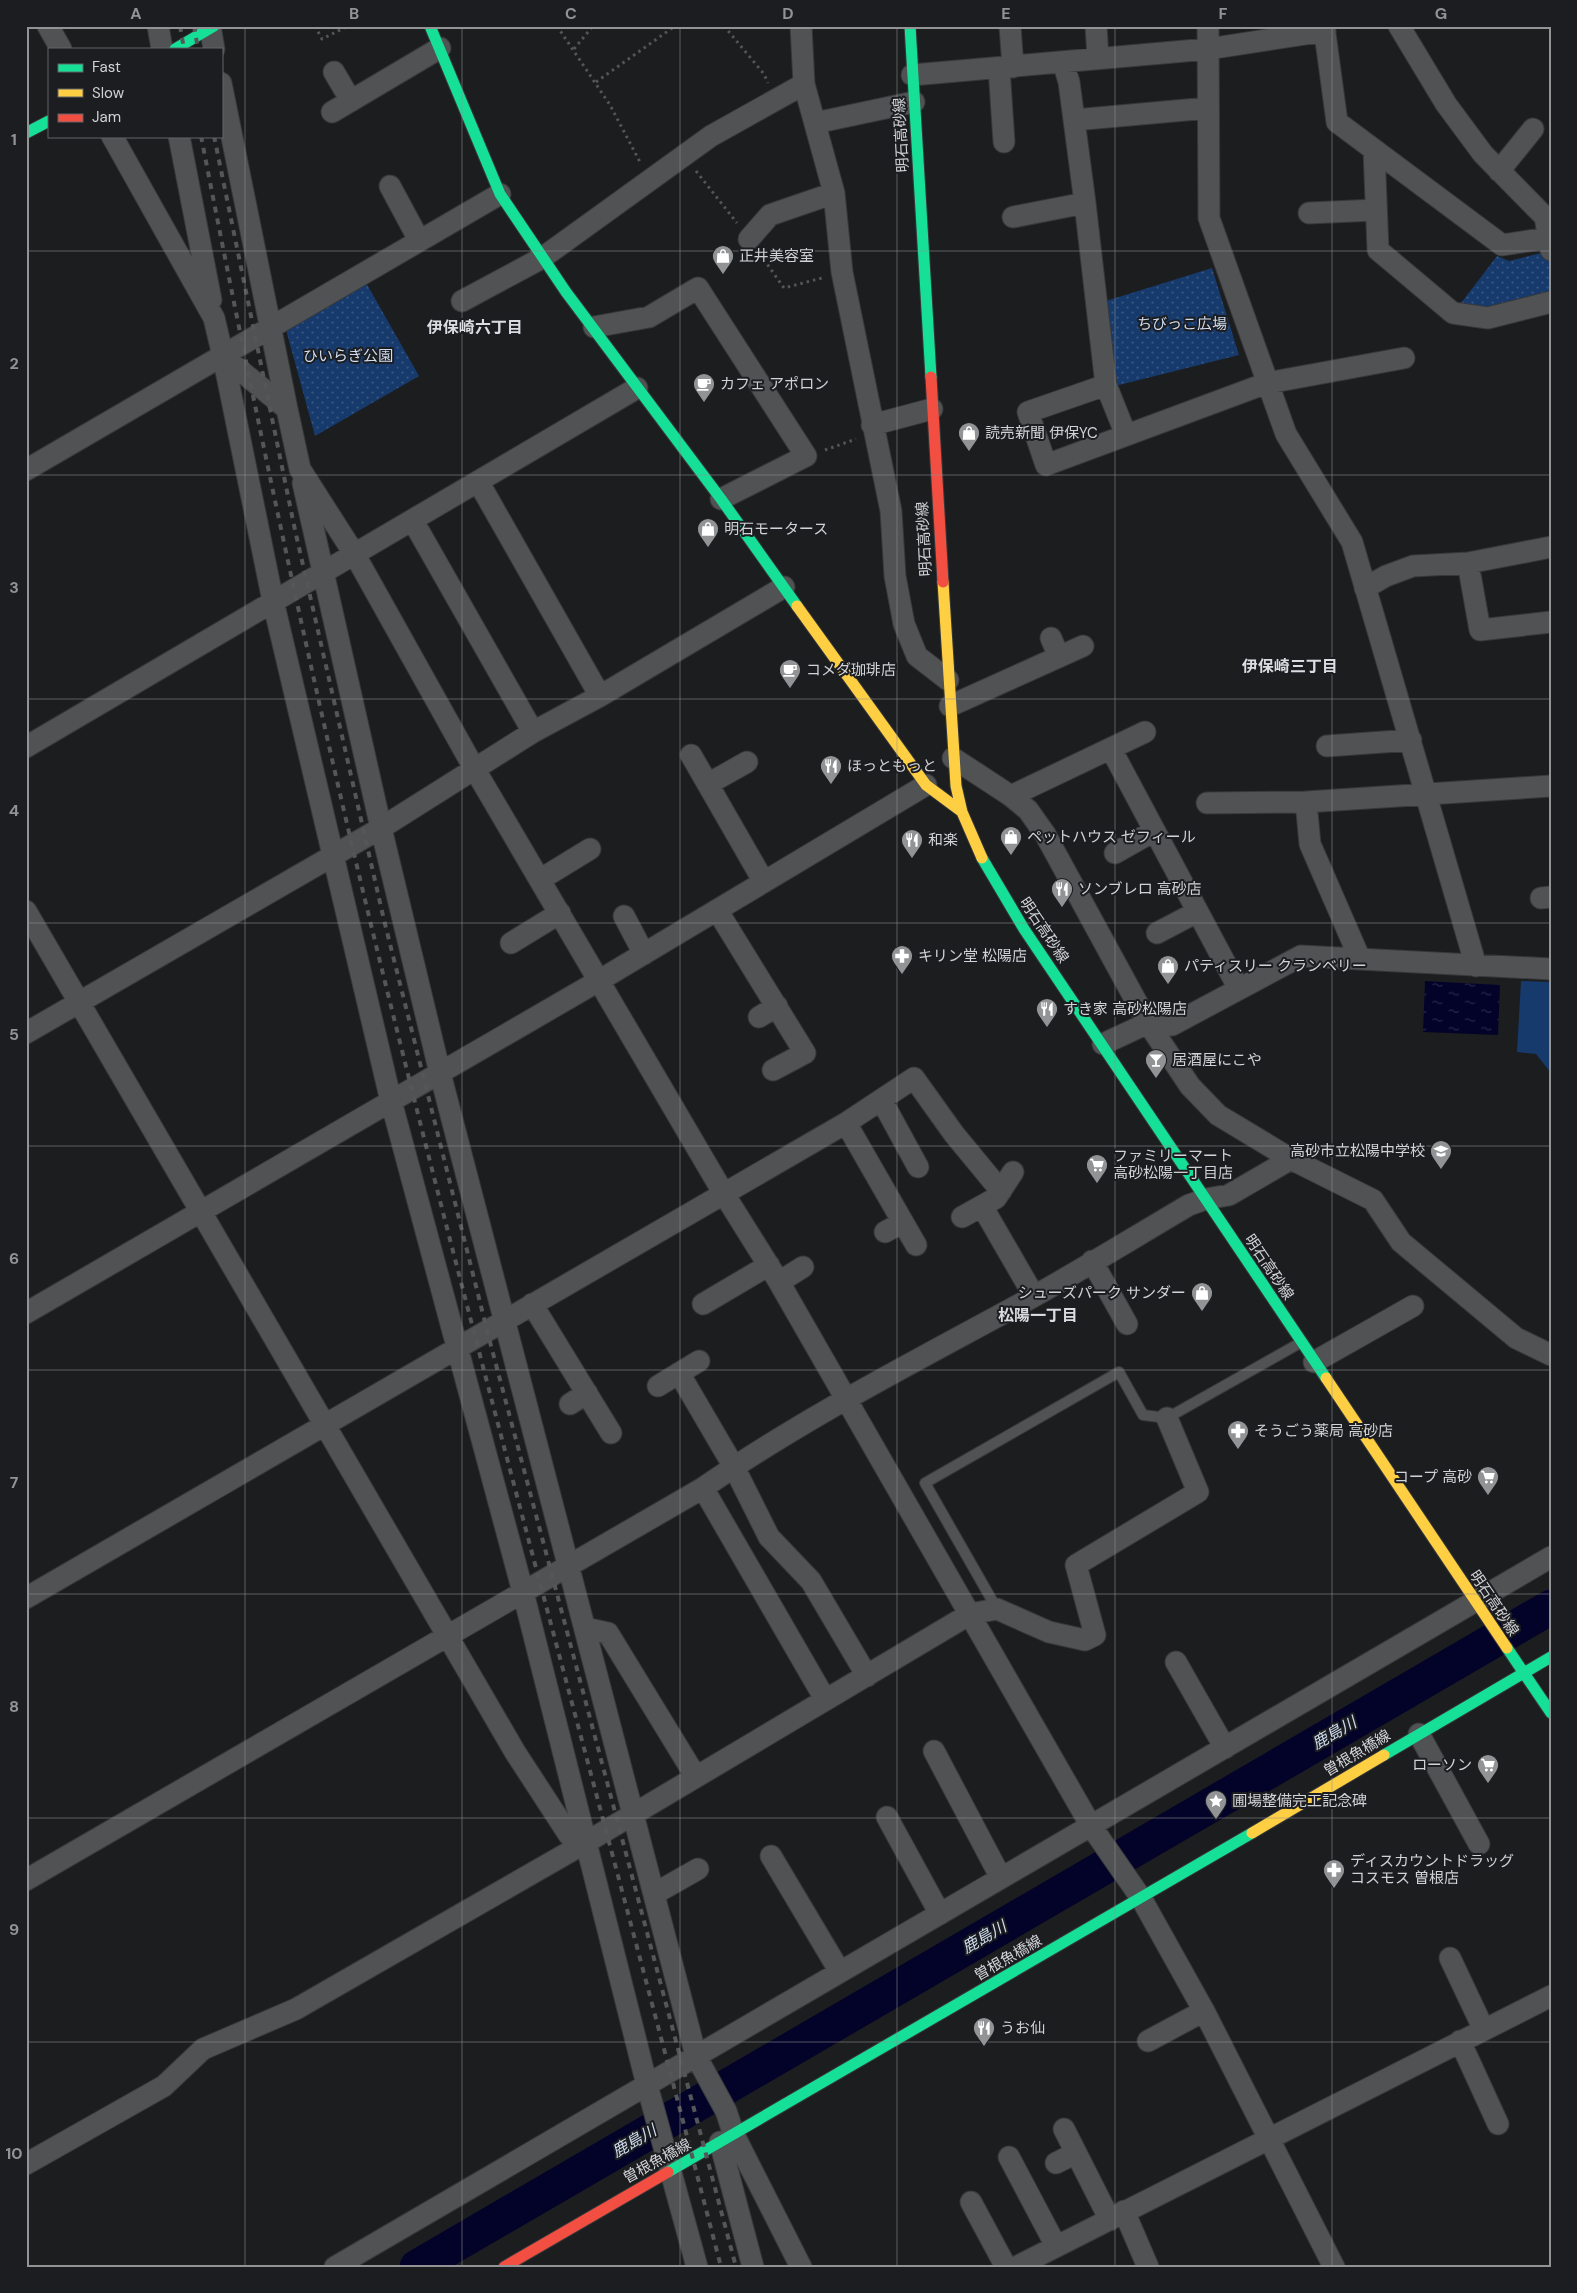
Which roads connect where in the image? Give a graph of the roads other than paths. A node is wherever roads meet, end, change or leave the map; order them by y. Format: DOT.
graph roads {
  1 [pos="48,26"];
  2 [pos="158,26"];
  3 [pos="430,26"];
  4 [pos="801,26"];
  5 [pos="910,26"];
  6 [pos="1010,26"];
  7 [pos="1096,26"];
  8 [pos="1208,26"];
  9 [pos="1399,26"];
  10 [pos="1324,28"];
  11 [pos="212,32"];
  12 [pos="60,48"];
  13 [pos="162,48"];
  14 [pos="177,48"];
  15 [pos="440,48"];
  16 [pos="1208,49"];
  17 [pos="1098,58"];
  18 [pos="1062,62"];
  19 [pos="1006,68"];
  20 [pos="334,72"];
  21 [pos="912,75"];
  22 [pos="804,84"];
  23 [pos="222,88"];
  24 [pos="351,101"];
  25 [pos="914,102"];
  26 [pos="1208,108"];
  27 [pos="332,112"];
  28 [pos="1074,120"];
  29 [pos="48,122"];
  30 [pos="815,123"];
  31 [pos="1533,129"];
  32 [pos="26,134"];
  33 [pos="113,138"];
  34 [pos="179,138"];
  35 [pos="1004,142"];
  36 [pos="1374,150"];
  37 [pos="1499,171"];
  38 [pos="390,186"];
  39 [pos="500,194"];
  40 [pos="834,194"];
  41 [pos="1086,203"];
  42 [pos="1376,210"];
  43 [pos="1309,213"];
  44 [pos="1013,217"];
  45 [pos="749,239"];
  46 [pos="419,240"];
  47 [pos="1550,241"];
  48 [pos="542,258"];
  49 [pos="462,301"];
  50 [pos="1551,302"];
  51 [pos="214,318"];
  52 [pos="270,326"];
  53 [pos="594,327"];
  54 [pos="223,356"];
  55 [pos="1404,358"];
  56 [pos="1267,383"];
  57 [pos="1106,385"];
  58 [pos="637,388"];
  59 [pos="287,409"];
  60 [pos="932,409"];
  61 [pos="873,429"];
  62 [pos="1126,435"];
  63 [pos="300,469"];
  64 [pos="26,470"];
  65 [pos="478,483"];
  66 [pos="721,499"];
  67 [pos="413,521"];
  68 [pos="1551,547"];
  69 [pos="355,555"];
  70 [pos="1468,563"];
  71 [pos="323,573"];
  72 [pos="784,587"];
  73 [pos="1366,588"];
  74 [pos="274,601"];
  75 [pos="1551,622"];
  76 [pos="1083,646"];
  77 [pos="948,680"];
  78 [pos="600,696"];
  79 [pos="950,706"];
  80 [pos="533,732"];
  81 [pos="1145,732"];
  82 [pos="1411,740"];
  83 [pos="1327,746"];
  84 [pos="26,747"];
  85 [pos="1111,749"];
  86 [pos="691,755"];
  87 [pos="954,758"];
  88 [pos="746,762"];
  89 [pos="474,768"];
  90 [pos="708,784"];
  91 [pos="926,785"];
  92 [pos="1551,786"];
  93 [pos="1427,794"];
  94 [pos="1011,796"];
  95 [pos="1306,802"];
  96 [pos="1207,803"];
  97 [pos="961,811"];
  98 [pos="381,828"];
  99 [pos="1154,831"];
  100 [pos="590,850"];
  101 [pos="1115,853"];
  102 [pos="333,856"];
  103 [pos="541,879"];
  104 [pos="764,882"];
  105 [pos="717,910"];
  106 [pos="26,911"];
  107 [pos="560,912"];
  108 [pos="1197,912"];
  109 [pos="624,916"];
  110 [pos="1157,933"];
  111 [pos="512,943"];
  112 [pos="644,954"];
  113 [pos="1360,958"];
  114 [pos="1476,966"];
  115 [pos="1551,970"];
  116 [pos="600,980"];
  117 [pos="1238,989"];
  118 [pos="79,1002"];
  119 [pos="777,1006"];
  120 [pos="759,1017"];
  121 [pos="1148,1023"];
  122 [pos="26,1033"];
  123 [pos="1103,1044"];
  124 [pos="773,1070"];
  125 [pos="440,1073"];
  126 [pos="882,1100"];
  127 [pos="391,1101"];
  128 [pos="846,1124"];
  129 [pos="1292,1159"];
  130 [pos="918,1167"];
  131 [pos="1013,1172"];
  132 [pos="1000,1191"];
  133 [pos="724,1194"];
  134 [pos="1206,1199"];
  135 [pos="982,1206"];
  136 [pos="200,1211"];
  137 [pos="962,1217"];
  138 [pos="916,1245"];
  139 [pos="1092,1261"];
  140 [pos="803,1267"];
  141 [pos="774,1274"];
  142 [pos="1034,1296"];
  143 [pos="532,1304"];
  144 [pos="703,1304"];
  145 [pos="1414,1306"];
  146 [pos="26,1313"];
  147 [pos="504,1320"];
  148 [pos="1127,1324"];
  149 [pos="1301,1342"];
  150 [pos="457,1347"];
  151 [pos="1551,1355"];
  152 [pos="699,1360"];
  153 [pos="1314,1362"];
  154 [pos="679,1373"];
  155 [pos="658,1386"];
  156 [pos="846,1399"];
  157 [pos="1167,1418"];
  158 [pos="324,1425"];
  159 [pos="612,1433"];
  160 [pos="734,1467"];
  161 [pos="703,1488"];
  162 [pos="1551,1557"];
  163 [pos="568,1564"];
  164 [pos="524,1592"];
  165 [pos="26,1598"];
  166 [pos="1475,1602"];
  167 [pos="997,1609"];
  168 [pos="970,1614"];
  169 [pos="585,1628"];
  170 [pos="448,1634"];
  171 [pos="1551,1657"];
  172 [pos="1176,1662"];
  173 [pos="1524,1672"];
  174 [pos="867,1676"];
  175 [pos="826,1699"];
  176 [pos="1551,1713"];
  177 [pos="1420,1734"];
  178 [pos="1225,1748"];
  179 [pos="934,1752"];
  180 [pos="696,1777"];
  181 [pos="634,1814"];
  182 [pos="887,1817"];
  183 [pos="1091,1826"];
  184 [pos="585,1843"];
  185 [pos="1479,1844"];
  186 [pos="771,1856"];
  187 [pos="698,1869"];
  188 [pos="1001,1878"];
  189 [pos="26,1880"];
  190 [pos="654,1894"];
  191 [pos="1141,1898"];
  192 [pos="940,1914"];
  193 [pos="1450,1958"];
  194 [pos="840,1972"];
  195 [pos="1551,1996"];
  196 [pos="1204,2011"];
  197 [pos="1484,2030"];
  198 [pos="1148,2041"];
  199 [pos="1460,2041"];
  200 [pos="696,2056"];
  201 [pos="652,2088"];
  202 [pos="1498,2124"];
  203 [pos="1064,2129"];
  204 [pos="727,2139"];
  205 [pos="1268,2140"];
  206 [pos="1076,2153"];
  207 [pos="1009,2157"];
  208 [pos="1056,2163"];
  209 [pos="26,2164"];
  210 [pos="671,2169"];
  211 [pos="971,2202"];
  212 [pos="1117,2216"];
  213 [pos="1056,2246"];
  214 [pos="1029,2264"];
  215 [pos="335,2267"];
  216 [pos="504,2267"];
  217 [pos="697,2267"];
  218 [pos="753,2267"];
  219 [pos="801,2267"];
  220 [pos="1006,2267"];
  221 [pos="1148,2267"];
  222 [pos="1334,2267"];
  1 -- 12 [label="street"];
  2 -- 13 [label="street"];
  3 -- 15 [label="main road"];
  4 -- 22 [label="street"];
  5 -- 21 [label="main road, 明石高砂線"];
  6 -- 19 [label="street"];
  7 -- 17 [label="street"];
  8 -- 16 [label="street"];
  9 -- 37 [label="street"];
  10 -- 16 [label="street"];
  10 -- 36 [label="street"];
  11 -- 14 [label="main road"];
  15 -- 24 [label="street"];
  15 -- 39 [label="main road"];
  16 -- 17 [label="street"];
  16 -- 26 [label="street"];
  17 -- 18 [label="street"];
  18 -- 19 [label="street"];
  18 -- 28 [label="street"];
  19 -- 21 [label="street"];
  19 -- 35 [label="street"];
  20 -- 24 [label="street"];
  21 -- 25 [label="main road, 明石高砂線"];
  22 -- 30 [label="street"];
  22 -- 48 [label="street"];
  23 -- 52 [label="street"];
  24 -- 27 [label="street"];
  25 -- 30 [label="street"];
  25 -- 60 [label="main road, 明石高砂線"];
  26 -- 28 [label="street"];
  26 -- 56 [label="street"];
  28 -- 41 [label="street"];
  29 -- 32 [label="main road"];
  30 -- 40 [label="street"];
  31 -- 37 [label="street"];
  33 -- 51 [label="street"];
  34 -- 51 [label="street"];
  36 -- 42 [label="street"];
  36 -- 47 [label="street"];
  37 -- 47 [label="street"];
  38 -- 46 [label="street"];
  39 -- 46 [label="street"];
  39 -- 48 [label="main road"];
  40 -- 45 [label="street"];
  40 -- 61 [label="street"];
  41 -- 44 [label="street"];
  41 -- 57 [label="street"];
  42 -- 43 [label="street"];
  42 -- 50 [label="street"];
  46 -- 52 [label="street"];
  48 -- 49 [label="street"];
  48 -- 53 [label="main road"];
  51 -- 54 [label="street"];
  52 -- 54 [label="street"];
  52 -- 59 [label="street"];
  53 -- 58 [label="main road"];
  53 -- 66 [label="street"];
  54 -- 59 [label="street"];
  54 -- 64 [label="street"];
  54 -- 74 [label="street"];
  55 -- 56 [label="street"];
  56 -- 62 [label="street"];
  56 -- 73 [label="street"];
  57 -- 62 [label="street"];
  57 -- 62 [label="street"];
  58 -- 65 [label="street"];
  58 -- 66 [label="main road"];
  59 -- 63 [label="street"];
  60 -- 61 [label="street"];
  60 -- 77 [label="main road, 明石高砂線"];
  61 -- 77 [label="street"];
  63 -- 69 [label="street"];
  63 -- 71 [label="street"];
  65 -- 67 [label="street"];
  65 -- 78 [label="street"];
  66 -- 72 [label="main road"];
  67 -- 69 [label="street"];
  67 -- 80 [label="street"];
  68 -- 70 [label="street"];
  69 -- 71 [label="street"];
  69 -- 89 [label="street"];
  70 -- 73 [label="street"];
  70 -- 75 [label="street"];
  71 -- 74 [label="street"];
  71 -- 98 [label="street"];
  72 -- 78 [label="street"];
  72 -- 91 [label="main road"];
  73 -- 82 [label="street"];
  74 -- 84 [label="street"];
  74 -- 102 [label="street"];
  76 -- 79 [label="street"];
  77 -- 79 [label="main road, 明石高砂線"];
  78 -- 80 [label="street"];
  79 -- 87 [label="main road, 明石高砂線"];
  80 -- 89 [label="street"];
  81 -- 85 [label="street"];
  82 -- 83 [label="street"];
  82 -- 93 [label="street"];
  85 -- 94 [label="street"];
  85 -- 99 [label="street"];
  86 -- 90 [label="street"];
  87 -- 94 [label="street"];
  87 -- 97 [label="main road, 明石高砂線"];
  88 -- 90 [label="street"];
  89 -- 98 [label="street"];
  89 -- 103 [label="street"];
  90 -- 104 [label="street"];
  91 -- 97 [label="main road"];
  91 -- 104 [label="street"];
  92 -- 93 [label="street"];
  93 -- 95 [label="street"];
  93 -- 114 [label="street"];
  94 -- 121 [label="street"];
  95 -- 96 [label="street"];
  95 -- 113 [label="street"];
  97 -- 123 [label="main road, 明石高砂線"];
  98 -- 102 [label="street"];
  98 -- 125 [label="street"];
  99 -- 101 [label="street"];
  99 -- 108 [label="street"];
  100 -- 103 [label="street"];
  102 -- 118 [label="street"];
  102 -- 127 [label="street"];
  103 -- 107 [label="street"];
  104 -- 105 [label="street"];
  105 -- 112 [label="street"];
  105 -- 119 [label="street"];
  106 -- 118 [label="street"];
  107 -- 111 [label="street"];
  107 -- 116 [label="street"];
  108 -- 110 [label="street"];
  108 -- 117 [label="street"];
  109 -- 112 [label="street"];
  112 -- 116 [label="street"];
  113 -- 114 [label="street"];
  113 -- 117 [label="street"];
  114 -- 115 [label="street"];
  116 -- 125 [label="street"];
  116 -- 133 [label="street"];
  117 -- 121 [label="street"];
  118 -- 122 [label="street"];
  118 -- 136 [label="street"];
  119 -- 120 [label="street"];
  119 -- 124 [label="street"];
  121 -- 123 [label="street"];
  121 -- 129 [label="street"];
  123 -- 134 [label="main road, 明石高砂線"];
  125 -- 127 [label="street"];
  125 -- 147 [label="street"];
  126 -- 128 [label="street"];
  126 -- 130 [label="street"];
  126 -- 132 [label="street"];
  127 -- 136 [label="street"];
  127 -- 150 [label="street"];
  128 -- 133 [label="street"];
  128 -- 138 [label="street"];
  129 -- 134 [label="street"];
  129 -- 151 [label="street"];
  131 -- 132 [label="street"];
  132 -- 135 [label="street"];
  133 -- 141 [label="street"];
  133 -- 143 [label="street"];
  134 -- 139 [label="street"];
  134 -- 149 [label="main road, 明石高砂線"];
  135 -- 137 [label="street"];
  135 -- 142 [label="street"];
  136 -- 146 [label="street"];
  136 -- 158 [label="street"];
  139 -- 142 [label="street"];
  139 -- 148 [label="street"];
  140 -- 141 [label="street"];
  141 -- 144 [label="street"];
  141 -- 156 [label="street"];
  142 -- 156 [label="street"];
  143 -- 147 [label="street"];
  143 -- 159 [label="street"];
  145 -- 153 [label="street"];
  147 -- 150 [label="street"];
  147 -- 163 [label="street"];
  149 -- 153 [label="main road, 明石高砂線"];
  149 -- 157 [label="lane"];
  150 -- 158 [label="street"];
  150 -- 164 [label="street"];
  152 -- 154 [label="street"];
  153 -- 166 [label="main road, 明石高砂線"];
  154 -- 155 [label="street"];
  154 -- 160 [label="street"];
  156 -- 160 [label="street"];
  156 -- 168 [label="street"];
  157 -- 167 [label="street"];
  157 -- 167 [label="lane"];
  158 -- 165 [label="street"];
  158 -- 170 [label="street"];
  160 -- 161 [label="street"];
  160 -- 174 [label="street"];
  161 -- 163 [label="street"];
  161 -- 175 [label="street"];
  162 -- 166 [label="street"];
  163 -- 164 [label="street"];
  163 -- 169 [label="street"];
  164 -- 170 [label="street"];
  164 -- 184 [label="street"];
  166 -- 173 [label="main road, 明石高砂線"];
  166 -- 178 [label="street"];
  167 -- 168 [label="street"];
  168 -- 174 [label="street"];
  168 -- 183 [label="street"];
  169 -- 180 [label="street"];
  169 -- 181 [label="street"];
  170 -- 184 [label="street"];
  170 -- 189 [label="street"];
  171 -- 173 [label="main road, 曽根魚橋線"];
  172 -- 178 [label="street"];
  173 -- 176 [label="main road, 明石高砂線"];
  173 -- 177 [label="main road, 曽根魚橋線"];
  174 -- 175 [label="street"];
  175 -- 180 [label="street"];
  177 -- 185 [label="street"];
  177 -- 191 [label="main road, 曽根魚橋線"];
  178 -- 183 [label="street"];
  179 -- 188 [label="street"];
  180 -- 181 [label="street"];
  181 -- 184 [label="street"];
  181 -- 190 [label="street"];
  182 -- 192 [label="street"];
  183 -- 188 [label="street"];
  183 -- 191 [label="street"];
  184 -- 201 [label="street"];
  184 -- 209 [label="street"];
  186 -- 194 [label="street"];
  187 -- 190 [label="street"];
  188 -- 192 [label="street"];
  190 -- 200 [label="street"];
  191 -- 196 [label="street"];
  191 -- 204 [label="main road, 曽根魚橋線"];
  192 -- 194 [label="street"];
  193 -- 197 [label="street"];
  194 -- 200 [label="street"];
  195 -- 197 [label="street"];
  196 -- 198 [label="street"];
  196 -- 205 [label="street"];
  197 -- 199 [label="street"];
  199 -- 202 [label="street"];
  199 -- 205 [label="street"];
  200 -- 201 [label="street"];
  200 -- 204 [label="street"];
  201 -- 210 [label="street"];
  201 -- 215 [label="street"];
  203 -- 206 [label="street"];
  204 -- 210 [label="main road, 曽根魚橋線"];
  204 -- 218 [label="street"];
  204 -- 219 [label="street"];
  205 -- 212 [label="street"];
  205 -- 222 [label="street"];
  206 -- 208 [label="street"];
  206 -- 212 [label="street"];
  207 -- 213 [label="street"];
  210 -- 216 [label="main road, 曽根魚橋線"];
  210 -- 217 [label="street"];
  211 -- 220 [label="street"];
  212 -- 213 [label="street"];
  212 -- 221 [label="street"];
  213 -- 214 [label="street"];
}
